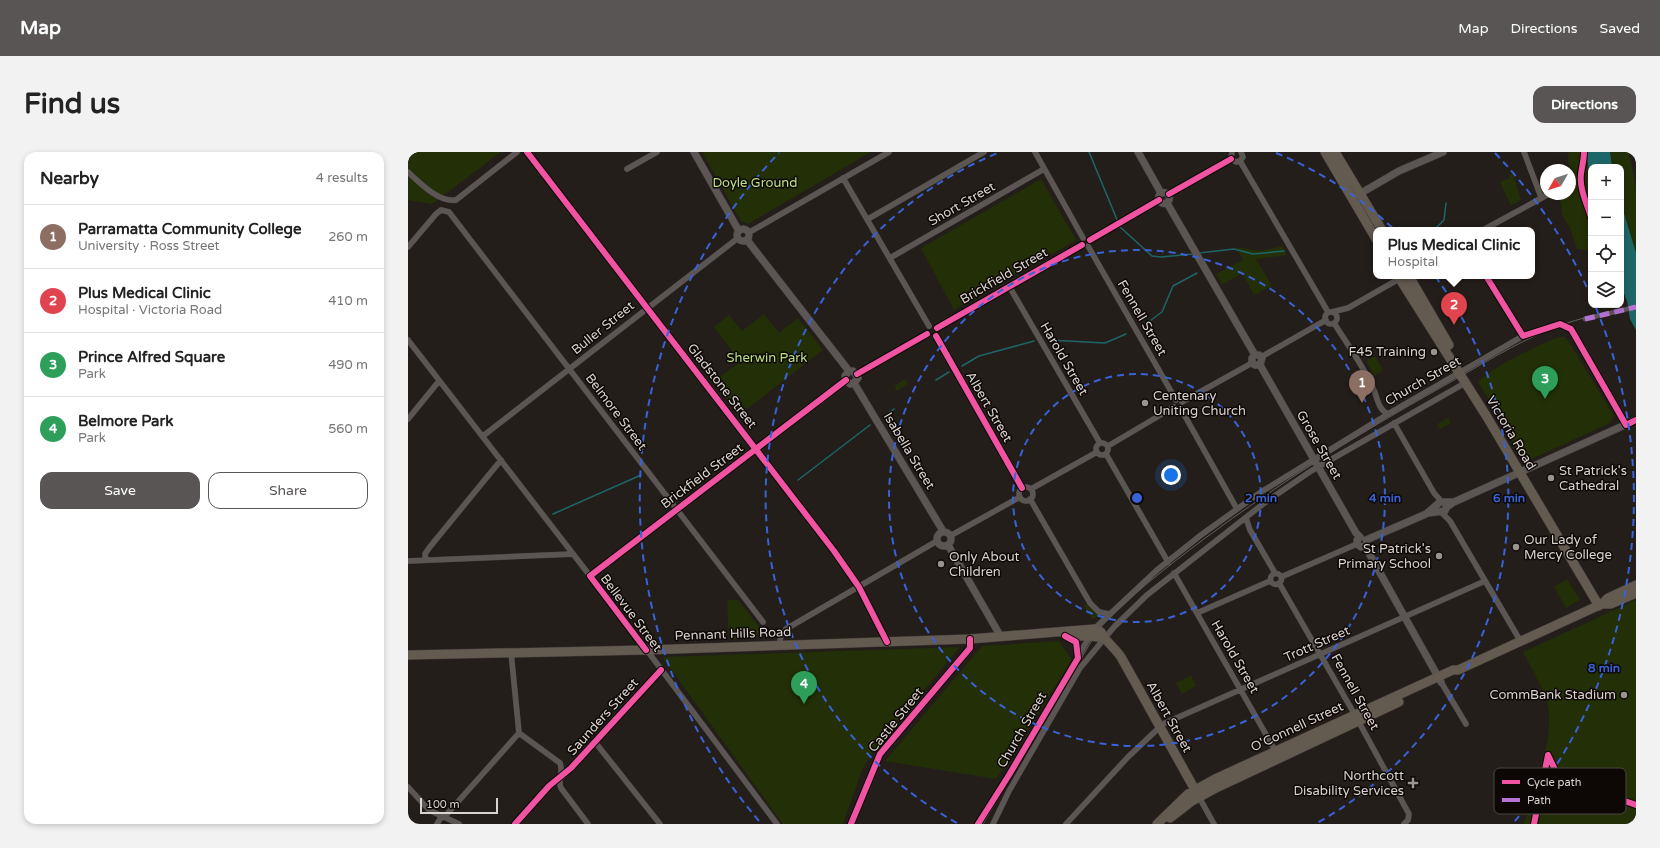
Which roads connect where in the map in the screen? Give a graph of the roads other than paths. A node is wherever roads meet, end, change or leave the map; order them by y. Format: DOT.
graph roads {
  1 [pos="517,152"];
  2 [pos="527,152"];
  3 [pos="656,152"];
  4 [pos="694,152"];
  5 [pos="889,152"];
  6 [pos="984,152"];
  7 [pos="1034,152"];
  8 [pos="1138,152"];
  9 [pos="1232,152"];
  10 [pos="1242,152"];
  11 [pos="1325,152"];
  12 [pos="1335,152"];
  13 [pos="1443,152"];
  14 [pos="1524,152"];
  15 [pos="1231,159"];
  16 [pos="1240,161"];
  17 [pos="627,169"];
  18 [pos="1044,170"];
  19 [pos="408,172"];
  20 [pos="843,178"];
  21 [pos="1540,194"];
  22 [pos="1163,196"];
  23 [pos="1356,196"];
  24 [pos="1540,198"];
  25 [pos="868,219"];
  26 [pos="1380,227"];
  27 [pos="1488,227"];
  28 [pos="1373,233"];
  29 [pos="738,234"];
  30 [pos="748,236"];
  31 [pos="1083,238"];
  32 [pos="1090,240"];
  33 [pos="1082,245"];
  34 [pos="1088,246"];
  35 [pos="408,247"];
  36 [pos="890,258"];
  37 [pos="1395,279"];
  38 [pos="1399,279"];
  39 [pos="1411,279"];
  40 [pos="1488,279"];
  41 [pos="1009,286"];
  42 [pos="647,307"];
  43 [pos="1636,307"];
  44 [pos="1348,308"];
  45 [pos="1330,312"];
  46 [pos="1326,320"];
  47 [pos="1336,320"];
  48 [pos="1585,320"];
  49 [pos="929,326"];
  50 [pos="937,328"];
  51 [pos="927,334"];
  52 [pos="936,336"];
  53 [pos="1523,336"];
  54 [pos="408,340"];
  55 [pos="1258,356"];
  56 [pos="1256,364"];
  57 [pos="570,370"];
  58 [pos="849,371"];
  59 [pos="1461,371"];
  60 [pos="857,374"];
  61 [pos="846,380"];
  62 [pos="439,381"];
  63 [pos="1465,382"];
  64 [pos="854,383"];
  65 [pos="1179,401"];
  66 [pos="1174,407"];
  67 [pos="1181,409"];
  68 [pos="1388,414"];
  69 [pos="408,419"];
  70 [pos="1636,420"];
  71 [pos="1394,423"];
  72 [pos="1626,425"];
  73 [pos="483,436"];
  74 [pos="1100,443"];
  75 [pos="1108,446"];
  76 [pos="757,449"];
  77 [pos="1097,452"];
  78 [pos="1106,454"];
  79 [pos="501,460"];
  80 [pos="1314,460"];
  81 [pos="1318,467"];
  82 [pos="1522,472"];
  83 [pos="1022,488"];
  84 [pos="1031,489"];
  85 [pos="1020,497"];
  86 [pos="1030,499"];
  87 [pos="1442,507"];
  88 [pos="676,509"];
  89 [pos="1237,509"];
  90 [pos="1246,518"];
  91 [pos="943,532"];
  92 [pos="950,536"];
  93 [pos="937,541"];
  94 [pos="1362,542"];
  95 [pos="948,545"];
  96 [pos="573,554"];
  97 [pos="426,560"];
  98 [pos="408,561"];
  99 [pos="1168,562"];
  100 [pos="1174,573"];
  101 [pos="1275,573"];
  102 [pos="590,576"];
  103 [pos="1281,577"];
  104 [pos="1485,580"];
  105 [pos="1270,581"];
  106 [pos="1279,583"];
  107 [pos="1636,585"];
  108 [pos="859,587"];
  109 [pos="1636,593"];
  110 [pos="1601,605"];
  111 [pos="1109,614"];
  112 [pos="1197,614"];
  113 [pos="1404,616"];
  114 [pos="763,622"];
  115 [pos="1092,632"];
  116 [pos="1062,634"];
  117 [pos="1001,637"];
  118 [pos="1104,638"];
  119 [pos="970,639"];
  120 [pos="887,642"];
  121 [pos="1521,642"];
  122 [pos="779,645"];
  123 [pos="646,650"];
  124 [pos="511,652"];
  125 [pos="1321,654"];
  126 [pos="408,655"];
  127 [pos="1078,658"];
  128 [pos="661,670"];
  129 [pos="1440,679"];
  130 [pos="1241,689"];
  131 [pos="1357,718"];
  132 [pos="1466,724"];
  133 [pos="1159,727"];
  134 [pos="519,734"];
  135 [pos="595,742"];
  136 [pos="1276,752"];
  137 [pos="560,779"];
  138 [pos="408,787"];
  139 [pos="1197,794"];
  140 [pos="444,816"];
  141 [pos="437,824"];
  142 [pos="459,824"];
  143 [pos="588,824"];
  144 [pos="660,824"];
  145 [pos="777,824"];
  146 [pos="851,824"];
  147 [pos="978,824"];
  148 [pos="993,824"];
  149 [pos="1066,824"];
  150 [pos="1158,824"];
  151 [pos="1165,824"];
  152 [pos="1214,824"];
  153 [pos="1404,824"];
  1 -- 19 [label="street"];
  2 -- 42 [label="street, Gladstone Street"];
  3 -- 17 [label="street"];
  4 -- 29 [label="street"];
  5 -- 20 [label="street"];
  6 -- 25 [label="street"];
  7 -- 18 [label="street"];
  8 -- 22 [label="street"];
  9 -- 15 [label="street"];
  10 -- 16 [label="street"];
  11 -- 23 [label="main road"];
  12 -- 23 [label="main road"];
  13 -- 23 [label="street"];
  14 -- 21 [label="street"];
  15 -- 16 [label="street"];
  15 -- 22 [label="street"];
  16 -- 45 [label="street"];
  18 -- 31 [label="street"];
  18 -- 36 [label="street, Short Street"];
  20 -- 25 [label="street"];
  20 -- 30 [label="street"];
  22 -- 32 [label="street"];
  22 -- 55 [label="street"];
  23 -- 26 [label="main road"];
  23 -- 28 [label="main road"];
  24 -- 27 [label="street"];
  25 -- 36 [label="street"];
  29 -- 30 [label="street"];
  29 -- 42 [label="street, Buller Street"];
  30 -- 58 [label="street"];
  31 -- 32 [label="street"];
  31 -- 33 [label="street"];
  32 -- 34 [label="street"];
  33 -- 34 [label="street"];
  33 -- 41 [label="street, Brickfield Street"];
  34 -- 65 [label="street, Fennell Street"];
  35 -- 57 [label="street, Belmore Street"];
  36 -- 49 [label="street"];
  37 -- 44 [label="street"];
  38 -- 59 [label="main road, Victoria Road"];
  39 -- 59 [label="main road, Victoria Road"];
  40 -- 53 [label="street"];
  41 -- 50 [label="street, Brickfield Street"];
  41 -- 74 [label="street, Harold Street"];
  42 -- 57 [label="street, Buller Street"];
  42 -- 76 [label="street, Gladstone Street"];
  43 -- 48 [label="street"];
  44 -- 45 [label="street"];
  44 -- 47 [label="street"];
  45 -- 46 [label="street"];
  45 -- 47 [label="street"];
  46 -- 47 [label="street"];
  46 -- 55 [label="street"];
  47 -- 68 [label="street"];
  49 -- 50 [label="street"];
  49 -- 51 [label="street"];
  50 -- 52 [label="street"];
  51 -- 52 [label="street"];
  51 -- 60 [label="street"];
  52 -- 83 [label="street, Albert Street"];
  53 -- 59 [label="street, Church Street"];
  53 -- 72 [label="street, Church Street"];
  54 -- 62 [label="street, Bellevue Street"];
  55 -- 56 [label="street"];
  56 -- 65 [label="street"];
  56 -- 80 [label="street, Grose Street"];
  57 -- 73 [label="street, Buller Street"];
  57 -- 88 [label="street, Belmore Street"];
  58 -- 60 [label="street"];
  58 -- 61 [label="street"];
  59 -- 63 [label="main road, Victoria Road"];
  59 -- 68 [label="street, Church Street"];
  59 -- 82 [label="main road, Victoria Road"];
  60 -- 64 [label="street"];
  61 -- 64 [label="street"];
  61 -- 76 [label="street, Brickfield Street"];
  62 -- 69 [label="street"];
  62 -- 73 [label="street, Bellevue Street"];
  63 -- 71 [label="street, Church Street"];
  63 -- 82 [label="main road, Victoria Road"];
  64 -- 91 [label="street, Isabella Street"];
  65 -- 66 [label="street"];
  65 -- 67 [label="street"];
  66 -- 67 [label="street"];
  66 -- 75 [label="street"];
  67 -- 89 [label="street"];
  68 -- 80 [label="street, Church Street"];
  70 -- 72 [label="street"];
  71 -- 81 [label="street, Church Street"];
  71 -- 87 [label="street"];
  72 -- 82 [label="street"];
  73 -- 79 [label="street, Bellevue Street"];
  74 -- 75 [label="street"];
  74 -- 77 [label="street"];
  75 -- 78 [label="street"];
  76 -- 88 [label="street, Brickfield Street"];
  76 -- 108 [label="street, Gladstone Street"];
  77 -- 78 [label="street"];
  77 -- 84 [label="street"];
  78 -- 99 [label="street"];
  79 -- 96 [label="street, Bellevue Street"];
  79 -- 97 [label="street"];
  80 -- 81 [label="street, Grose Street"];
  80 -- 89 [label="street, Church Street"];
  81 -- 90 [label="street, Church Street"];
  81 -- 94 [label="street, Grose Street"];
  82 -- 87 [label="street"];
  82 -- 110 [label="main road, Victoria Road"];
  83 -- 84 [label="street"];
  83 -- 85 [label="street"];
  84 -- 86 [label="street"];
  85 -- 86 [label="street"];
  85 -- 92 [label="street"];
  86 -- 111 [label="street"];
  87 -- 94 [label="street"];
  87 -- 104 [label="street"];
  88 -- 102 [label="street, Brickfield Street"];
  88 -- 114 [label="street, Belmore Street"];
  89 -- 99 [label="street, Church Street"];
  90 -- 100 [label="street, Church Street"];
  90 -- 101 [label="street"];
  91 -- 92 [label="street"];
  91 -- 93 [label="street"];
  92 -- 95 [label="street"];
  93 -- 95 [label="street"];
  93 -- 108 [label="street"];
  94 -- 103 [label="street"];
  94 -- 113 [label="street, Grose Street"];
  95 -- 117 [label="street"];
  96 -- 97 [label="street"];
  96 -- 102 [label="street, Bellevue Street"];
  97 -- 98 [label="street"];
  99 -- 111 [label="street, Church Street"];
  100 -- 112 [label="street, Harold Street"];
  100 -- 118 [label="street, Church Street"];
  101 -- 103 [label="street"];
  101 -- 105 [label="street"];
  102 -- 123 [label="street, Bellevue Street"];
  103 -- 106 [label="street"];
  104 -- 113 [label="street, Trott Street"];
  104 -- 121 [label="street"];
  105 -- 106 [label="street"];
  105 -- 112 [label="street"];
  106 -- 125 [label="street, Fennell Street"];
  107 -- 110 [label="main road, O'Connell Street"];
  108 -- 120 [label="street, Gladstone Street"];
  108 -- 122 [label="street"];
  109 -- 110 [label="main road, O'Connell Street"];
  110 -- 121 [label="main road, O'Connell Street"];
  111 -- 115 [label="street, Church Street"];
  112 -- 130 [label="street, Harold Street"];
  113 -- 125 [label="street, Trott Street"];
  113 -- 129 [label="street, Grose Street"];
  115 -- 116 [label="main road, Pennant Hills Road"];
  115 -- 118 [label="main road, Pennant Hills Road"];
  115 -- 127 [label="street, Church Street"];
  116 -- 117 [label="main road, Pennant Hills Road"];
  116 -- 127 [label="street"];
  117 -- 119 [label="main road, Pennant Hills Road"];
  118 -- 133 [label="main road, Albert Street"];
  118 -- 148 [label="street, Church Street"];
  119 -- 120 [label="main road, Pennant Hills Road"];
  119 -- 146 [label="street, Castle Street"];
  120 -- 122 [label="main road, Pennant Hills Road"];
  121 -- 129 [label="main road, O'Connell Street"];
  122 -- 123 [label="main road, Pennant Hills Road"];
  123 -- 124 [label="main road, Pennant Hills Road"];
  123 -- 128 [label="street, Bellevue Street"];
  124 -- 126 [label="main road, Pennant Hills Road"];
  124 -- 134 [label="street"];
  125 -- 130 [label="street, Trott Street"];
  125 -- 131 [label="street, Fennell Street"];
  127 -- 147 [label="street, Church Street"];
  128 -- 135 [label="street, Saunders Street"];
  128 -- 145 [label="street, Bellevue Street"];
  129 -- 131 [label="main road, O'Connell Street"];
  129 -- 132 [label="street"];
  130 -- 133 [label="street, Trott Street"];
  130 -- 136 [label="street, Harold Street"];
  131 -- 136 [label="main road, O'Connell Street"];
  131 -- 139 [label="main road, O'Connell Street"];
  131 -- 153 [label="street, Fennell Street"];
  133 -- 139 [label="main road, Albert Street"];
  133 -- 149 [label="street"];
  134 -- 137 [label="street"];
  134 -- 140 [label="street"];
  135 -- 137 [label="street, Saunders Street"];
  135 -- 144 [label="street"];
  136 -- 139 [label="main road, O'Connell Street"];
  137 -- 143 [label="street"];
  138 -- 140 [label="street"];
  139 -- 150 [label="main road, O'Connell Street"];
  139 -- 151 [label="main road, O'Connell Street"];
  139 -- 152 [label="street, Albert Street"];
  140 -- 141 [label="street"];
  140 -- 142 [label="street"];
}
